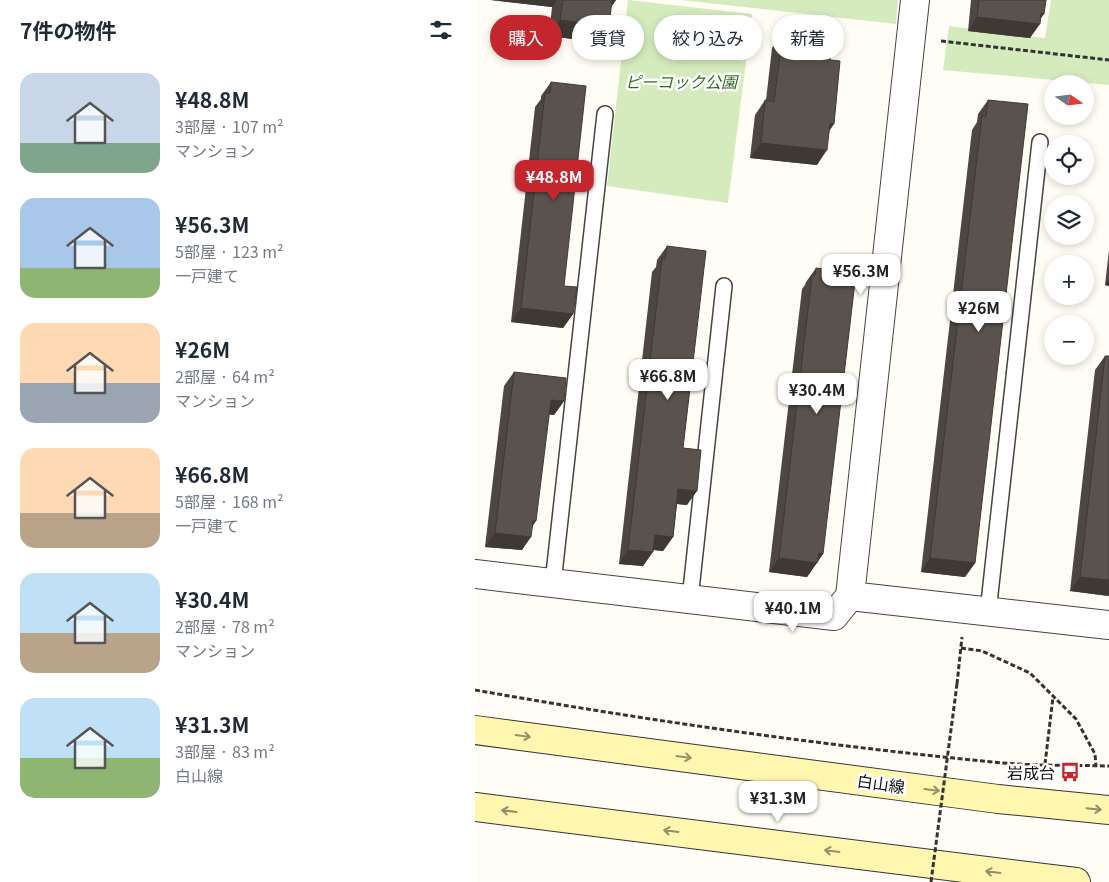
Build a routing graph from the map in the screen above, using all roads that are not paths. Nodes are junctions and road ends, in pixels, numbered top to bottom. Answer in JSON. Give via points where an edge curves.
{"nodes":[{"id":1,"x":915,"y":0,"type":"edge"},
{"id":2,"x":605,"y":114,"type":"dead end"},
{"id":3,"x":1040,"y":142,"type":"dead end"},
{"id":4,"x":723,"y":286,"type":"dead end"},
{"id":5,"x":475,"y":574,"type":"edge"},
{"id":6,"x":553,"y":583,"type":"junction"},
{"id":7,"x":849,"y":596,"type":"junction"},
{"id":8,"x":691,"y":599,"type":"junction"},
{"id":9,"x":988,"y":612,"type":"junction"},
{"id":10,"x":1109,"y":625,"type":"edge"},
{"id":11,"x":475,"y":730,"type":"edge"},
{"id":12,"x":475,"y":806,"type":"edge"},
{"id":13,"x":1109,"y":810,"type":"edge"},
{"id":14,"x":1076,"y":882,"type":"edge"}],
"edges":[{"from":1,"to":7,"type":"street"},
{"from":2,"to":6,"type":"lane"},
{"from":3,"to":9,"type":"lane"},
{"from":4,"to":8,"type":"lane"},
{"from":5,"to":6,"type":"street"},
{"from":6,"to":8,"type":"street"},
{"from":7,"to":8,"type":"street","via":[[834,616]]},
{"from":7,"to":9,"type":"street"},
{"from":9,"to":10,"type":"street"},
{"from":11,"to":13,"type":"street","name":"白山線","one_way":true,"via":[[998,799]]},
{"from":14,"to":12,"type":"street","one_way":true}]}
